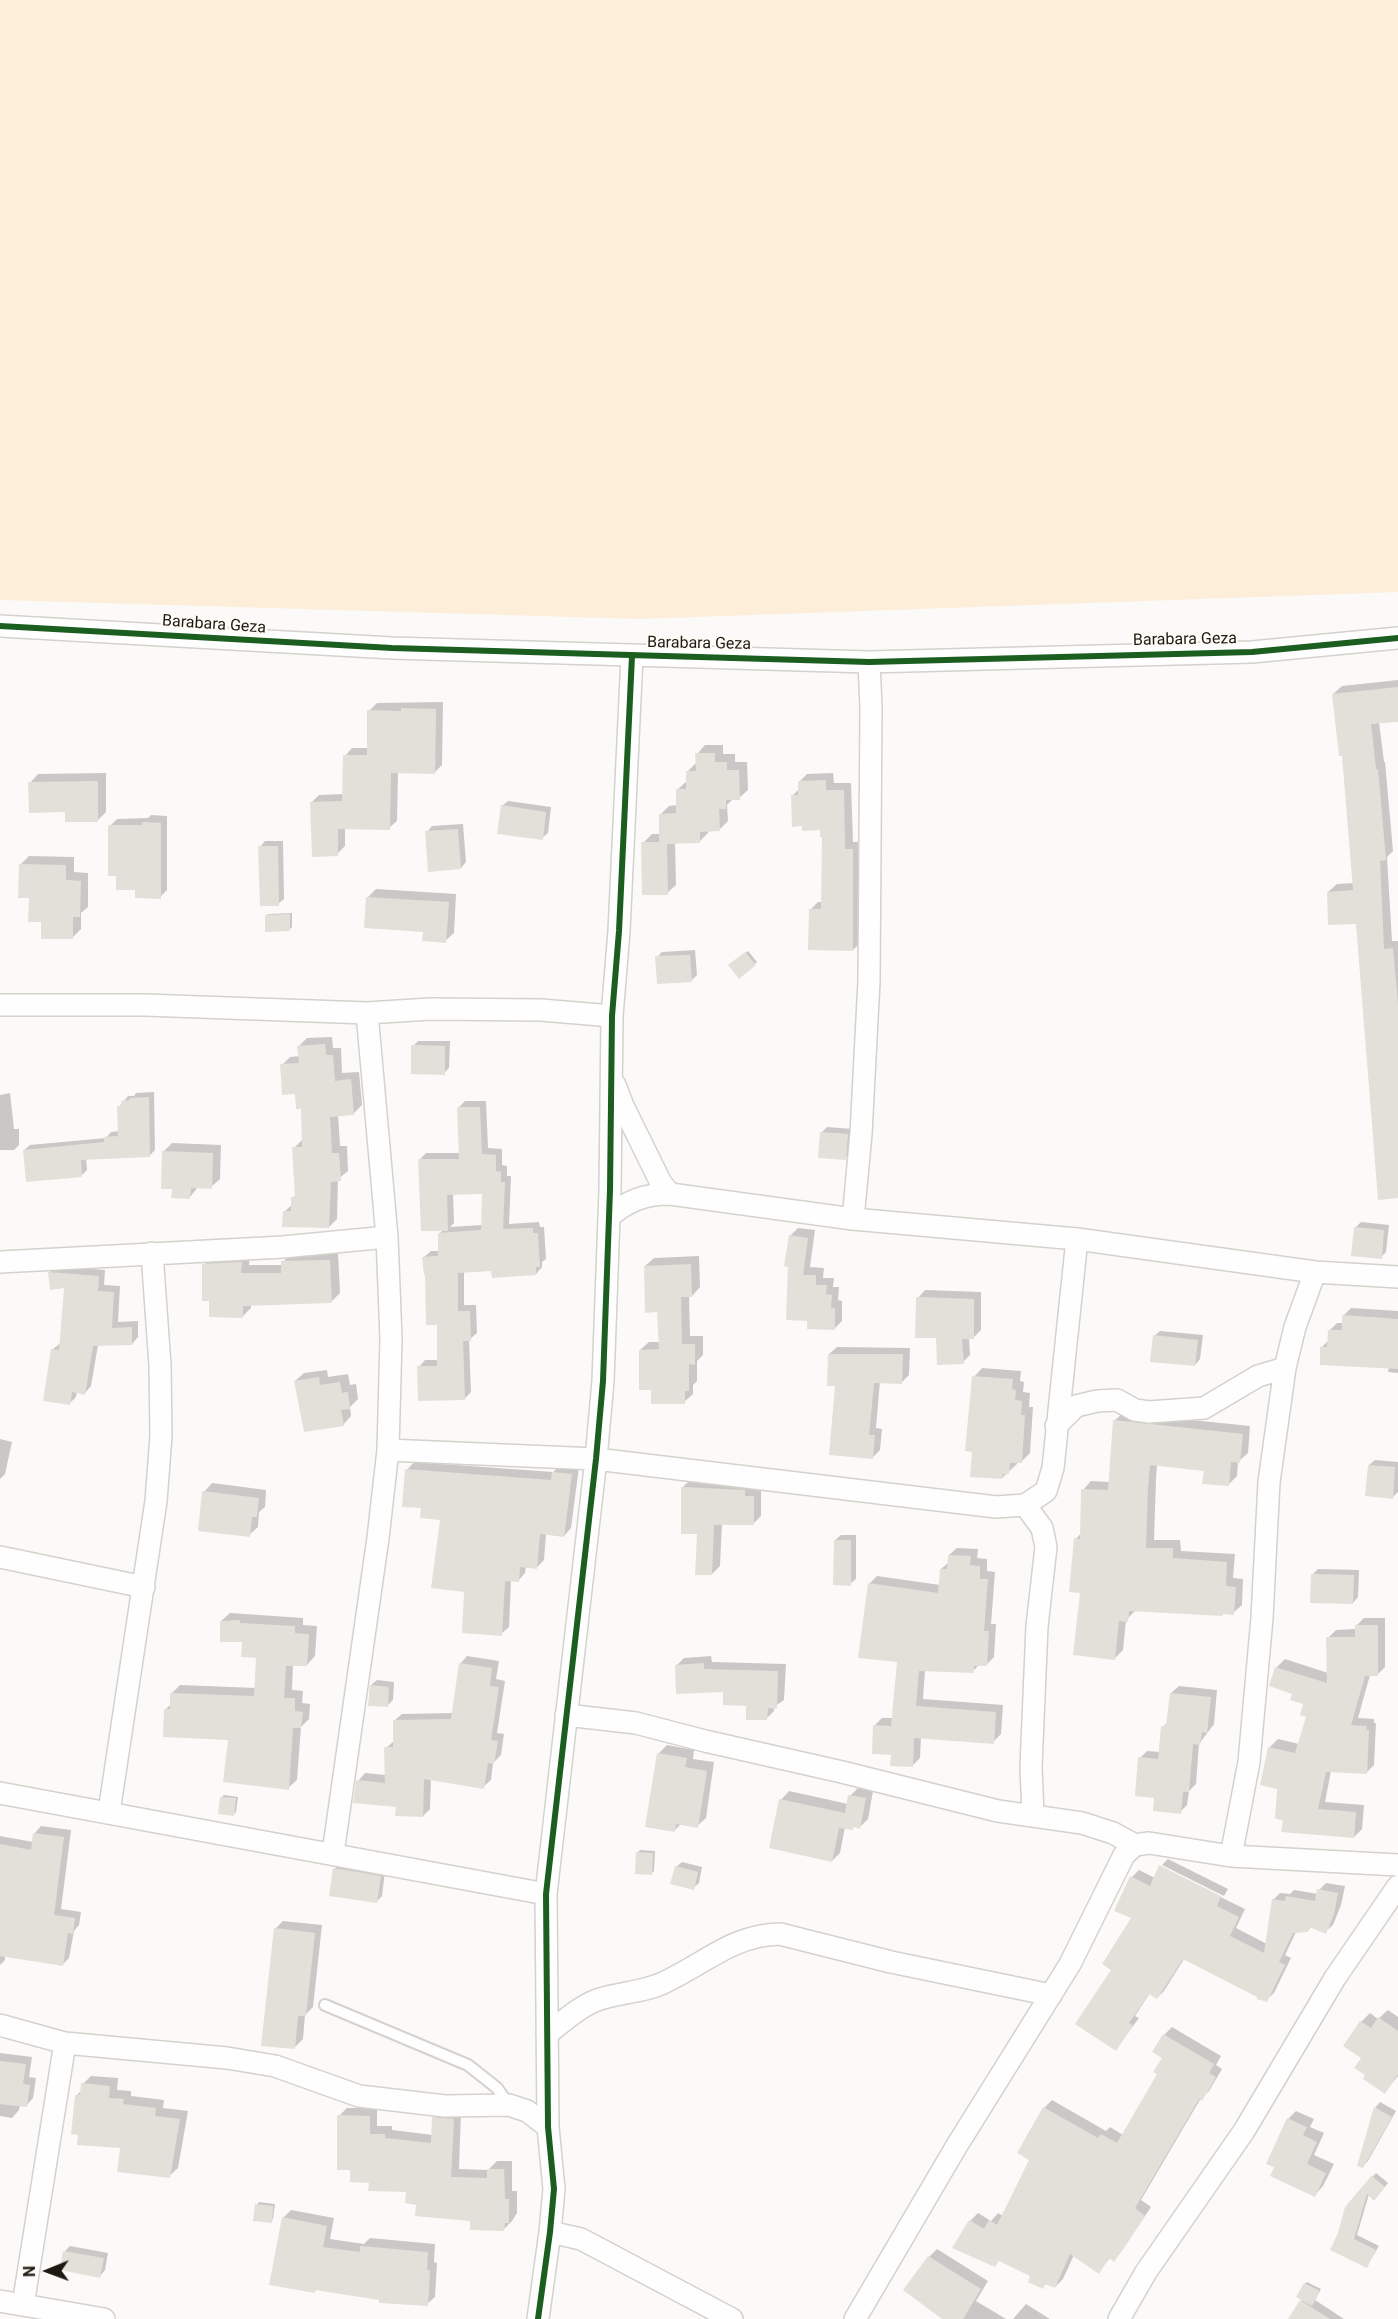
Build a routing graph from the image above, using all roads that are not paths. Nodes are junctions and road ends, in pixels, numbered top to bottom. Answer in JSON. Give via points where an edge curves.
{"nodes":[{"id":1,"x":0,"y":626,"type":"edge"},
{"id":2,"x":1398,"y":638,"type":"edge"},
{"id":3,"x":632,"y":656,"type":"junction"},
{"id":4,"x":869,"y":662,"type":"junction"},
{"id":5,"x":0,"y":1005,"type":"edge"},
{"id":6,"x":367,"y":1013,"type":"junction"},
{"id":7,"x":612,"y":1016,"type":"junction"},
{"id":8,"x":612,"y":1076,"type":"junction"},
{"id":9,"x":670,"y":1194,"type":"junction"},
{"id":10,"x":609,"y":1217,"type":"junction"},
{"id":11,"x":853,"y":1219,"type":"junction"},
{"id":12,"x":387,"y":1237,"type":"junction"},
{"id":13,"x":1077,"y":1239,"type":"junction"},
{"id":14,"x":152,"y":1253,"type":"junction"},
{"id":15,"x":0,"y":1262,"type":"edge"},
{"id":16,"x":1315,"y":1272,"type":"junction"},
{"id":17,"x":1398,"y":1277,"type":"edge"},
{"id":18,"x":1285,"y":1368,"type":"junction"},
{"id":19,"x":1056,"y":1426,"type":"junction"},
{"id":20,"x":388,"y":1450,"type":"junction"},
{"id":21,"x":596,"y":1459,"type":"junction"},
{"id":22,"x":1024,"y":1505,"type":"junction"},
{"id":23,"x":0,"y":1557,"type":"edge"},
{"id":24,"x":144,"y":1587,"type":"junction"},
{"id":25,"x":566,"y":1715,"type":"junction"},
{"id":26,"x":0,"y":1793,"type":"edge"},
{"id":27,"x":109,"y":1812,"type":"junction"},
{"id":28,"x":1033,"y":1815,"type":"junction"},
{"id":29,"x":1135,"y":1845,"type":"junction"},
{"id":30,"x":333,"y":1853,"type":"junction"},
{"id":31,"x":1231,"y":1856,"type":"junction"},
{"id":32,"x":1398,"y":1865,"type":"edge"},
{"id":33,"x":1398,"y":1886,"type":"edge"},
{"id":34,"x":546,"y":1894,"type":"junction"},
{"id":35,"x":1051,"y":1995,"type":"junction"},
{"id":36,"x":325,"y":2005,"type":"dead end"},
{"id":37,"x":0,"y":2025,"type":"edge"},
{"id":38,"x":547,"y":2034,"type":"junction"},
{"id":39,"x":65,"y":2043,"type":"junction"},
{"id":40,"x":509,"y":2105,"type":"junction"},
{"id":41,"x":548,"y":2127,"type":"junction"},
{"id":42,"x":550,"y":2232,"type":"junction"},
{"id":43,"x":0,"y":2301,"type":"edge"},
{"id":44,"x":23,"y":2305,"type":"junction"},
{"id":45,"x":104,"y":2319,"type":"edge"},
{"id":46,"x":538,"y":2319,"type":"edge"},
{"id":47,"x":732,"y":2319,"type":"edge"},
{"id":48,"x":855,"y":2319,"type":"edge"},
{"id":49,"x":1119,"y":2319,"type":"edge"}],
"edges":[{"from":1,"to":3,"type":"street","name":"Barabara Geza","via":[[289,643]]},
{"from":2,"to":4,"type":"street","name":"Barabara Geza","via":[[1252,652]]},
{"from":3,"to":4,"type":"street","name":"Barabara Geza"},
{"from":3,"to":7,"type":"street"},
{"from":4,"to":11,"type":"street","via":[[869,981]]},
{"from":5,"to":6,"type":"street","via":[[145,1005]]},
{"from":6,"to":7,"type":"street","via":[[541,1010]]},
{"from":6,"to":12,"type":"street"},
{"from":7,"to":8,"type":"street"},
{"from":8,"to":9,"type":"street","via":[[623,1106]]},
{"from":8,"to":10,"type":"street"},
{"from":9,"to":10,"type":"street","via":[[636,1198]]},
{"from":9,"to":11,"type":"street"},
{"from":10,"to":21,"type":"street","via":[[607,1316]]},
{"from":11,"to":13,"type":"street"},
{"from":12,"to":14,"type":"street"},
{"from":12,"to":20,"type":"street","via":[[391,1339]]},
{"from":13,"to":16,"type":"street"},
{"from":13,"to":19,"type":"street"},
{"from":14,"to":15,"type":"street"},
{"from":14,"to":24,"type":"street","via":[[161,1436]]},
{"from":16,"to":17,"type":"street"},
{"from":16,"to":18,"type":"street"},
{"from":18,"to":19,"type":"street","via":[[1258,1376],[1204,1408],[1149,1412],[1135,1410],[1117,1400],[1097,1401],[1076,1406]]},
{"from":18,"to":31,"type":"street","via":[[1269,1482],[1249,1762]]},
{"from":19,"to":22,"type":"street","via":[[1053,1468],[1046,1491]]},
{"from":20,"to":21,"type":"street"},
{"from":20,"to":30,"type":"street"},
{"from":21,"to":22,"type":"street","via":[[996,1507]]},
{"from":21,"to":25,"type":"street"},
{"from":22,"to":28,"type":"street","via":[[1042,1528],[1046,1547],[1037,1626],[1031,1767]]},
{"from":23,"to":24,"type":"street"},
{"from":24,"to":27,"type":"street"},
{"from":25,"to":28,"type":"street","via":[[636,1723],[998,1811]]},
{"from":25,"to":34,"type":"street"},
{"from":26,"to":27,"type":"street"},
{"from":27,"to":30,"type":"street"},
{"from":28,"to":29,"type":"street","via":[[1082,1823]]},
{"from":29,"to":31,"type":"street"},
{"from":29,"to":35,"type":"street","via":[[1118,1866]]},
{"from":30,"to":34,"type":"street"},
{"from":31,"to":32,"type":"street"},
{"from":33,"to":49,"type":"street","via":[[1335,1978],[1245,2131],[1146,2272]]},
{"from":34,"to":38,"type":"street"},
{"from":35,"to":38,"type":"street","via":[[780,1934],[762,1934],[725,1946],[666,1982],[598,2000]]},
{"from":35,"to":48,"type":"street"},
{"from":36,"to":40,"type":"lane","via":[[468,2066],[496,2088]]},
{"from":37,"to":39,"type":"street"},
{"from":38,"to":41,"type":"street"},
{"from":39,"to":40,"type":"street","via":[[275,2066],[359,2096],[397,2102]]},
{"from":39,"to":44,"type":"street"},
{"from":40,"to":41,"type":"street","via":[[527,2111]]},
{"from":41,"to":42,"type":"street","via":[[554,2189]]},
{"from":42,"to":46,"type":"street"},
{"from":42,"to":47,"type":"street","via":[[581,2239]]},
{"from":43,"to":44,"type":"street"},
{"from":44,"to":45,"type":"street"}]}
